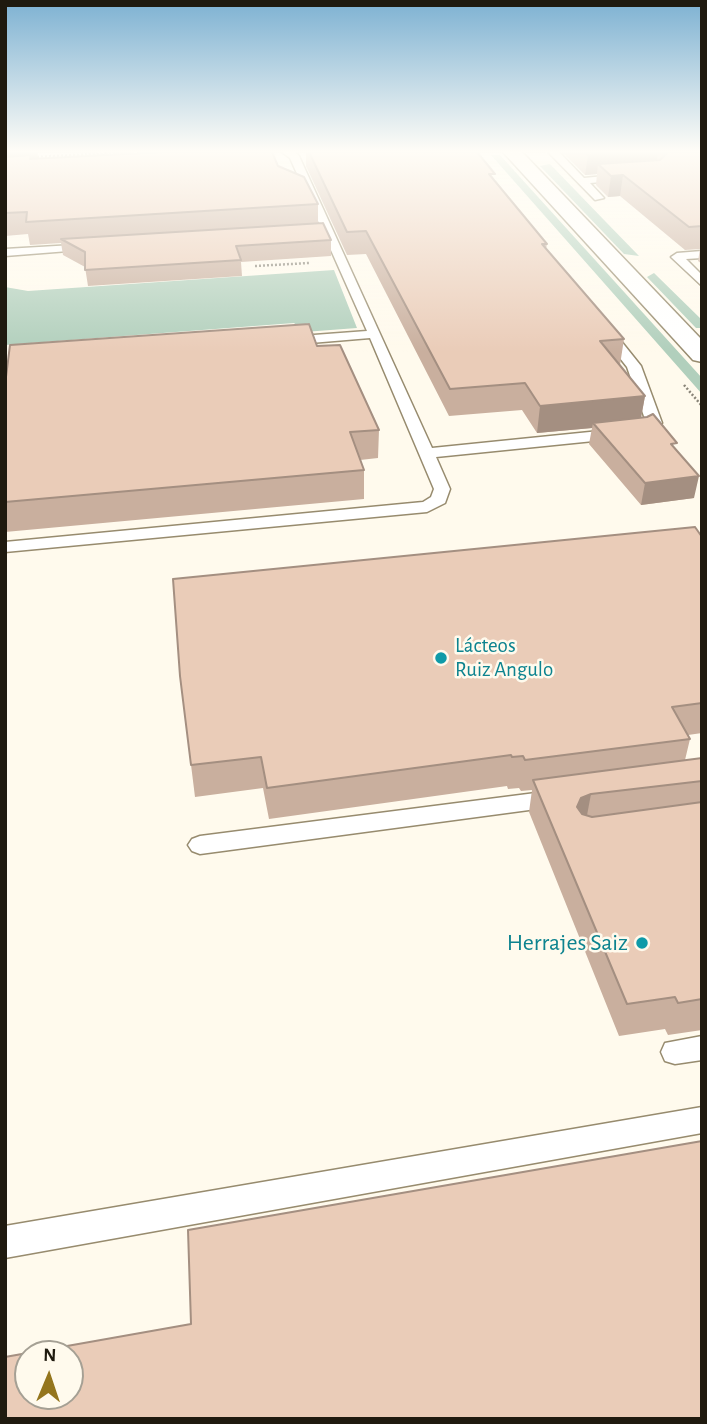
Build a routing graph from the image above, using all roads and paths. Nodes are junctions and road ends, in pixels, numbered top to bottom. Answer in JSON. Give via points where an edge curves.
{"nodes":[{"id":1,"x":320,"y":218,"type":"edge"},
{"id":2,"x":574,"y":218,"type":"edge"},
{"id":3,"x":108,"y":246,"type":"edge"},
{"id":4,"x":5,"y":253,"type":"edge"},
{"id":5,"x":702,"y":254,"type":"edge"},
{"id":6,"x":702,"y":282,"type":"edge"},
{"id":7,"x":592,"y":315,"type":"edge"},
{"id":8,"x":375,"y":334,"type":"junction"},
{"id":9,"x":266,"y":342,"type":"edge"},
{"id":10,"x":702,"y":355,"type":"edge"},
{"id":11,"x":428,"y":453,"type":"junction"},
{"id":12,"x":5,"y":547,"type":"edge"},
{"id":13,"x":580,"y":795,"type":"edge"},
{"id":14,"x":200,"y":845,"type":"dead end"},
{"id":15,"x":702,"y":1120,"type":"edge"},
{"id":16,"x":5,"y":1242,"type":"edge"}],
"edges":[{"from":1,"to":8,"type":"lane"},
{"from":2,"to":10,"type":"street"},
{"from":3,"to":4,"type":"lane"},
{"from":5,"to":6,"type":"lane","via":[[677,257],[674,262]]},
{"from":7,"to":11,"type":"lane","via":[[634,366],[654,423],[643,431]]},
{"from":8,"to":9,"type":"lane"},
{"from":8,"to":11,"type":"lane"},
{"from":11,"to":12,"type":"lane","via":[[442,488],[439,499],[427,507]]},
{"from":13,"to":14,"type":"lane"},
{"from":15,"to":16,"type":"lane"}]}
